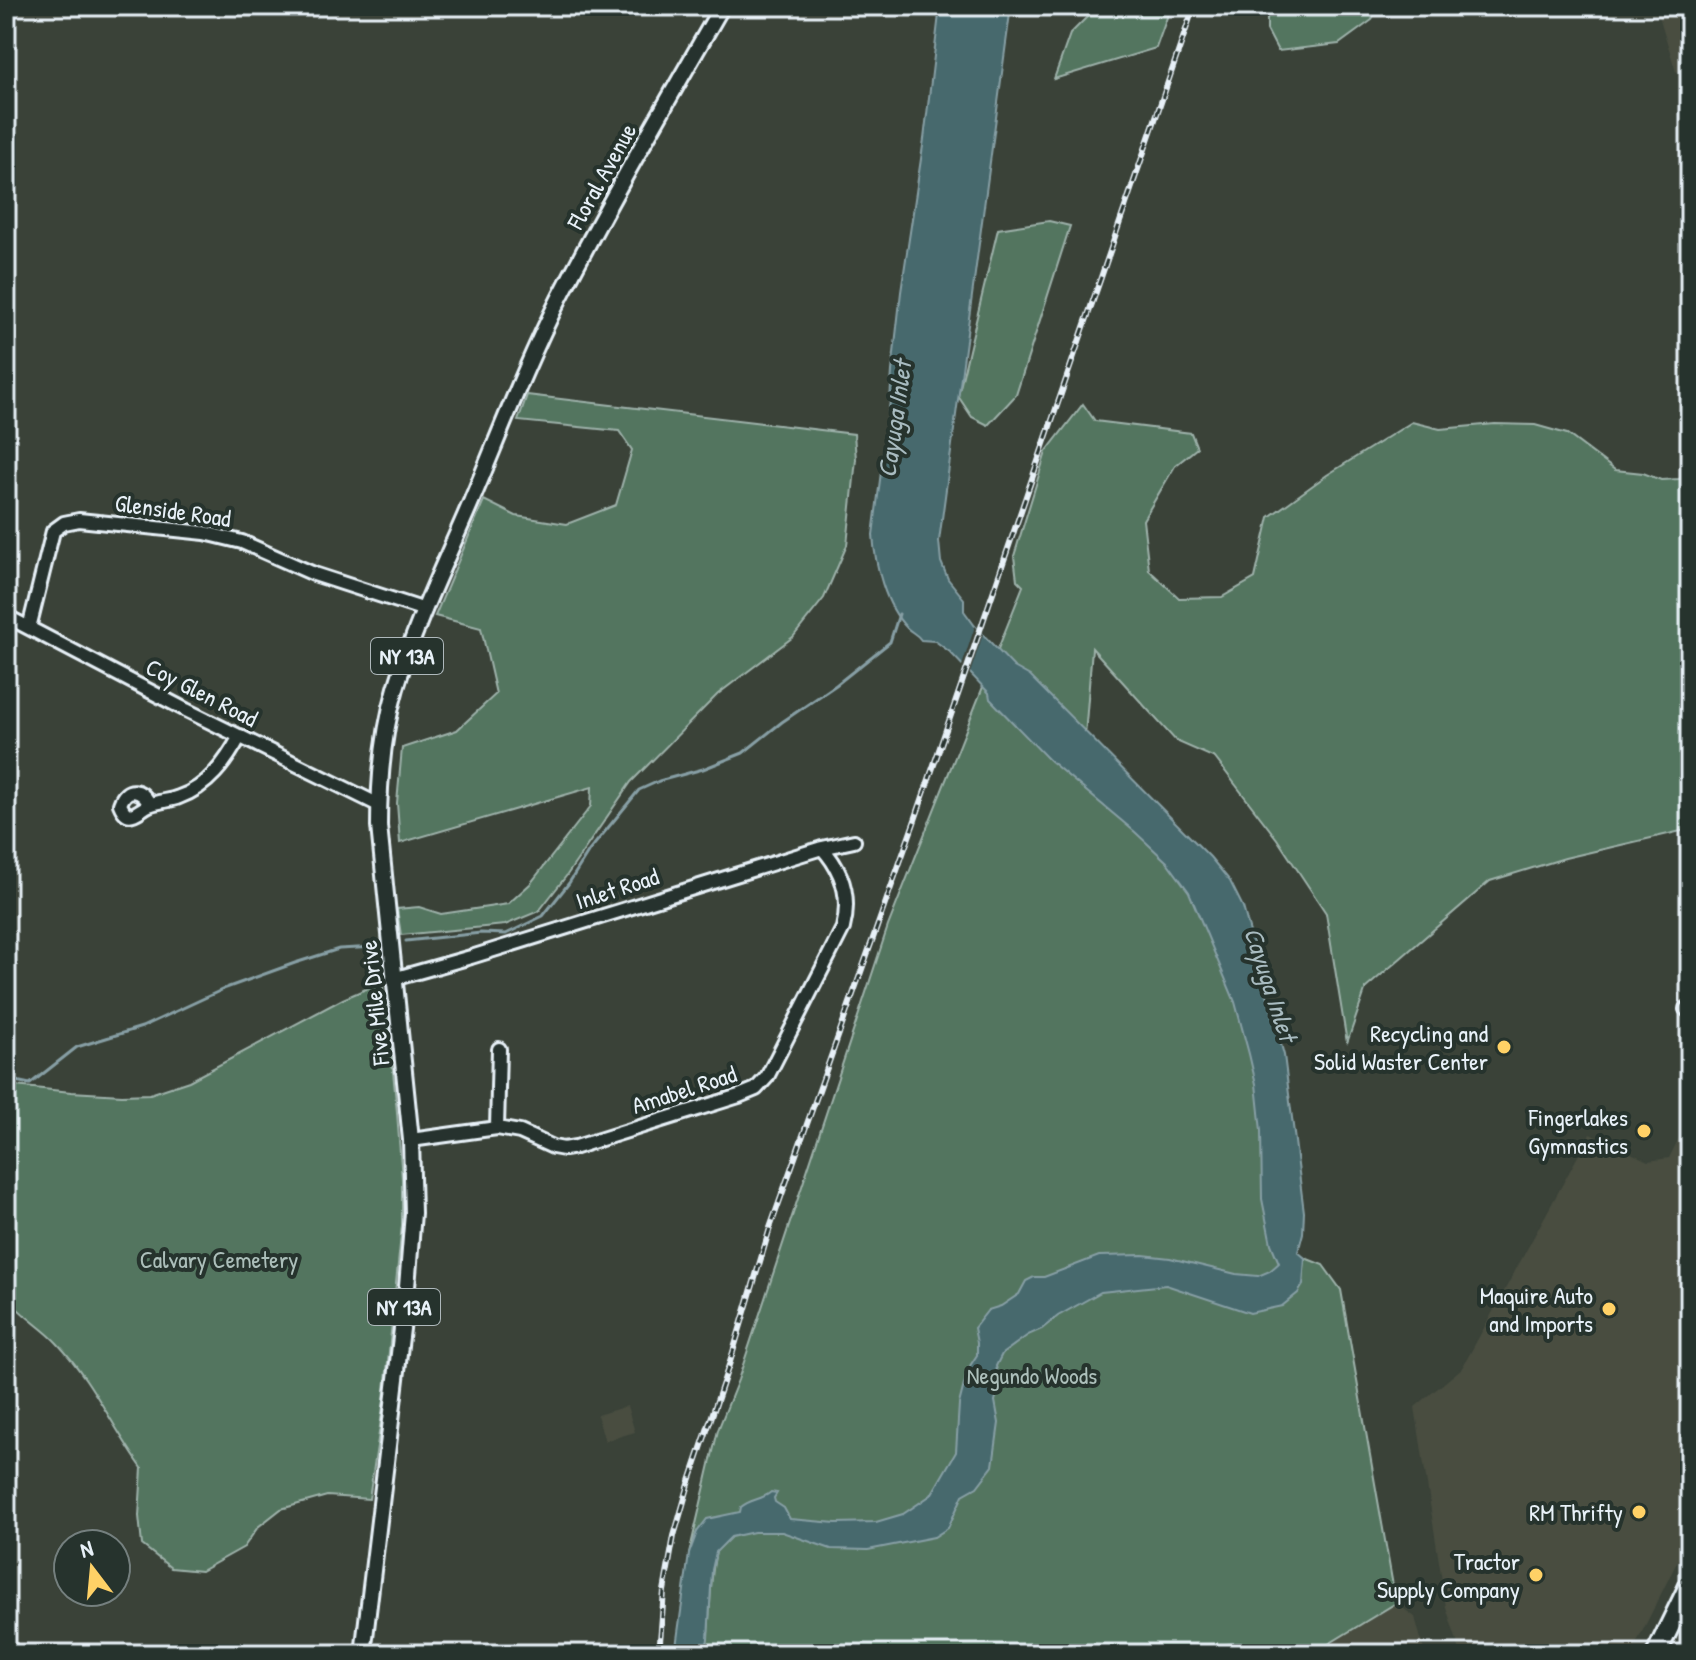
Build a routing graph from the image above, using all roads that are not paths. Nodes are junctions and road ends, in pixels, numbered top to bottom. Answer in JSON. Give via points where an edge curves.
{"nodes":[{"id":1,"x":722,"y":6,"type":"edge"},
{"id":2,"x":525,"y":372,"type":"joint"},
{"id":3,"x":425,"y":610,"type":"junction"},
{"id":4,"x":6,"y":616,"type":"edge"},
{"id":5,"x":29,"y":628,"type":"junction"},
{"id":6,"x":240,"y":736,"type":"junction"},
{"id":7,"x":150,"y":804,"type":"dead end"},
{"id":8,"x":379,"y":805,"type":"junction"},
{"id":9,"x":854,"y":841,"type":"dead end"},
{"id":10,"x":822,"y":848,"type":"junction"},
{"id":11,"x":393,"y":979,"type":"junction"},
{"id":12,"x":499,"y":1049,"type":"dead end"},
{"id":13,"x":497,"y":1128,"type":"junction"},
{"id":14,"x":411,"y":1140,"type":"junction"},
{"id":15,"x":1690,"y":1584,"type":"edge"},
{"id":16,"x":363,"y":1654,"type":"edge"},
{"id":17,"x":1656,"y":1654,"type":"edge"}],
"edges":[{"from":1,"to":2,"type":"main road","name":"Floral Avenue","number":"NY 13A","via":[[606,211]]},
{"from":2,"to":3,"type":"main road","name":"Five Mile Drive","number":"NY 13A"},
{"from":3,"to":5,"type":"street","name":"Glenside Road","via":[[314,574],[224,536],[79,520],[53,531]]},
{"from":3,"to":8,"type":"main road","name":"Five Mile Drive","number":"NY 13A","via":[[396,689]]},
{"from":4,"to":5,"type":"street","name":"Coy Glen Road"},
{"from":5,"to":6,"type":"street","name":"Coy Glen Road"},
{"from":6,"to":7,"type":"street","via":[[200,787]]},
{"from":6,"to":8,"type":"street","name":"Coy Glen Road"},
{"from":8,"to":11,"type":"main road","name":"Five Mile Drive","number":"NY 13A"},
{"from":9,"to":10,"type":"street","name":"Inlet Road"},
{"from":10,"to":11,"type":"street","name":"Inlet Road"},
{"from":10,"to":13,"type":"street","name":"Amabel Road","via":[[834,861],[846,895],[843,928],[756,1089],[564,1149]]},
{"from":11,"to":14,"type":"main road","name":"Five Mile Drive","number":"NY 13A"},
{"from":12,"to":13,"type":"street"},
{"from":13,"to":14,"type":"street","name":"Amabel Road"},
{"from":14,"to":16,"type":"main road","name":"Five Mile Drive","number":"NY 13A","via":[[407,1287]]},
{"from":15,"to":17,"type":"highway"}]}
